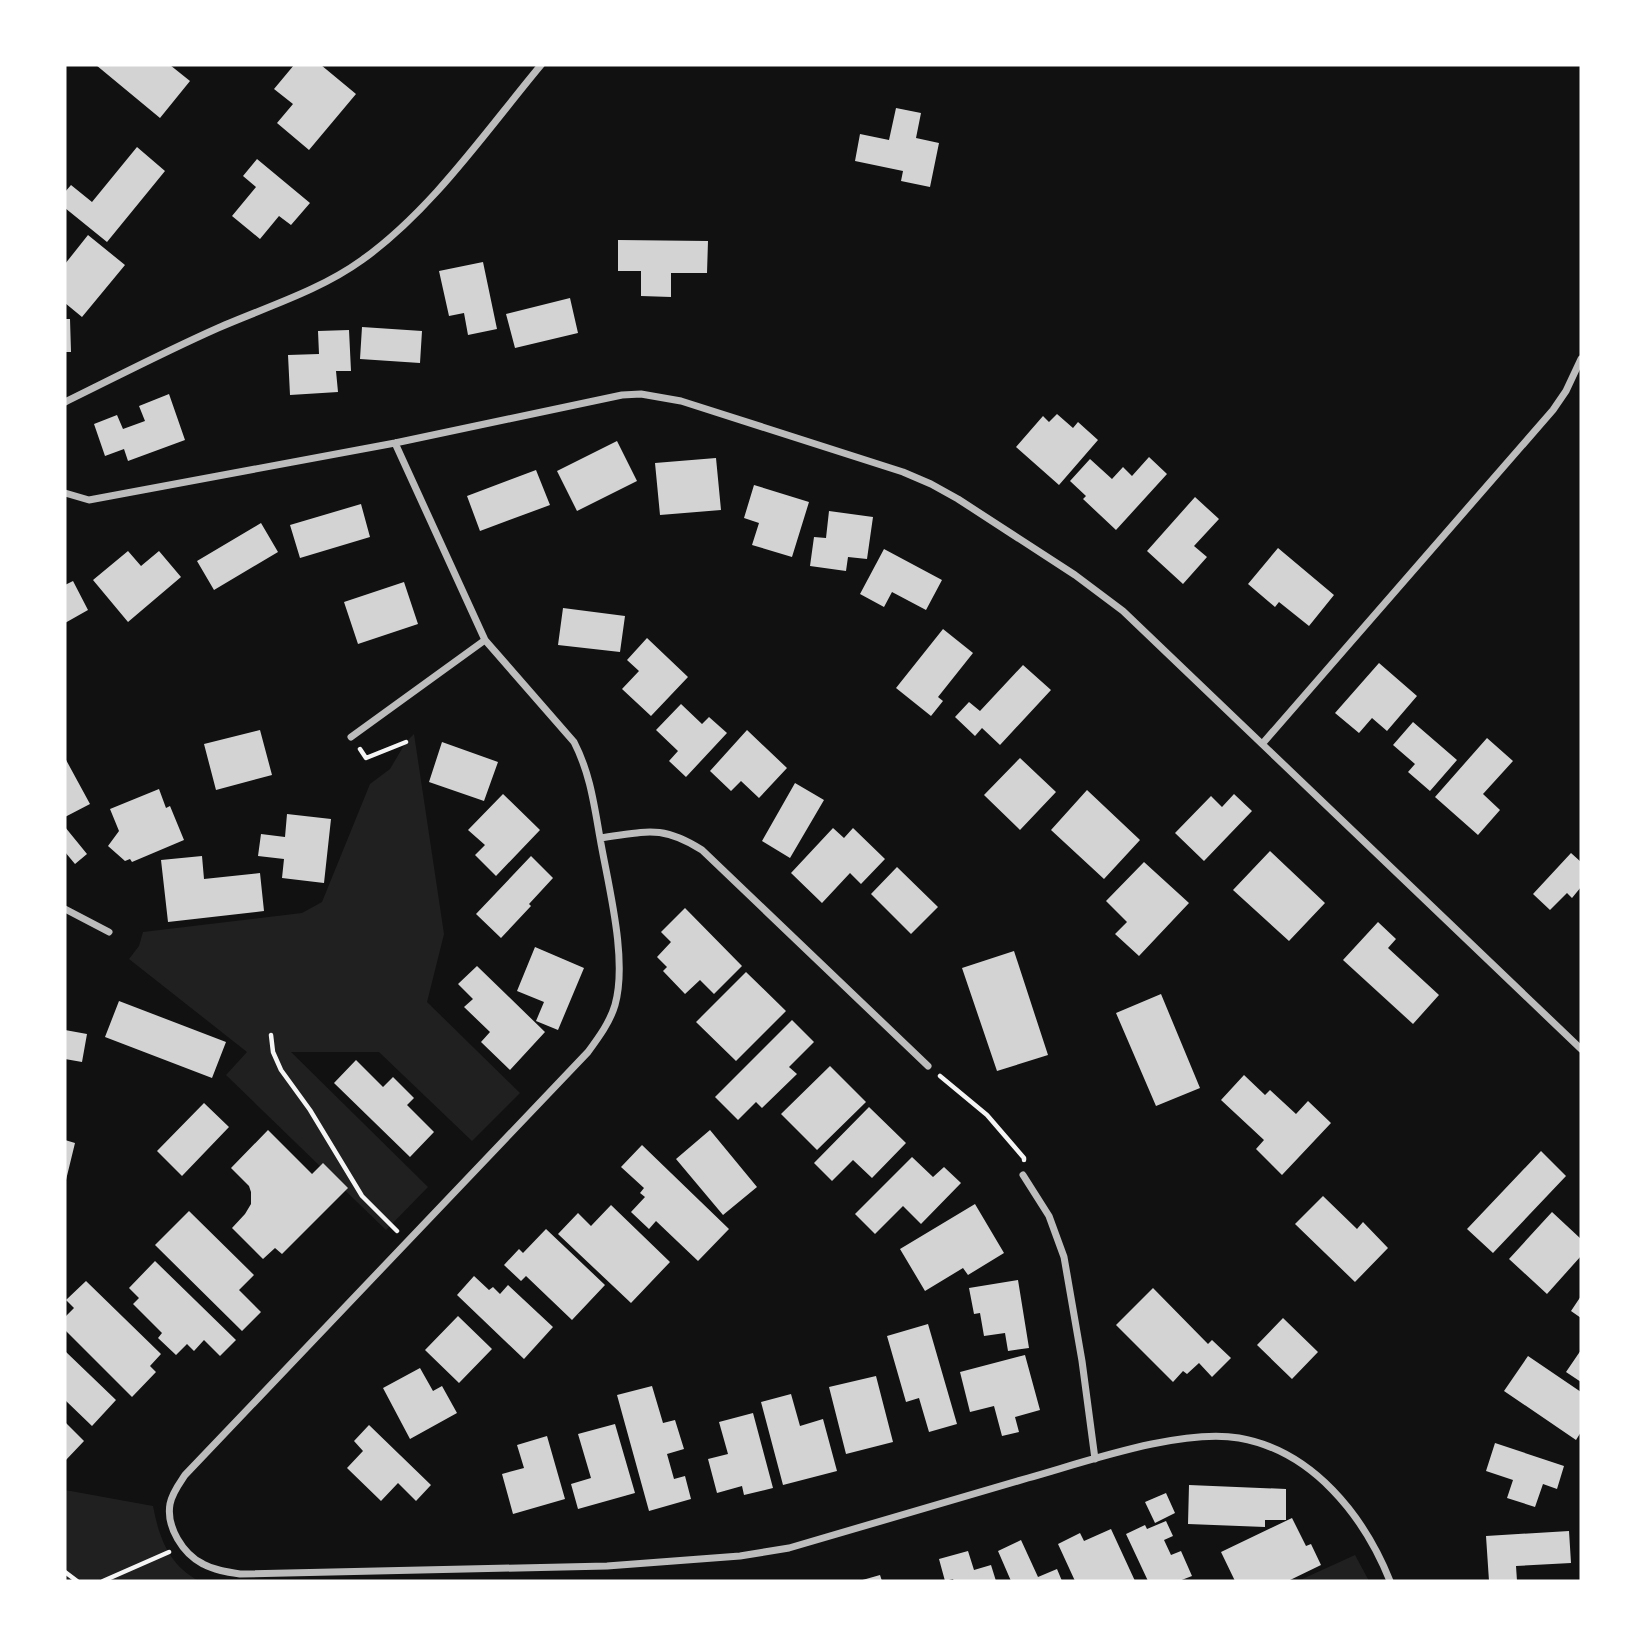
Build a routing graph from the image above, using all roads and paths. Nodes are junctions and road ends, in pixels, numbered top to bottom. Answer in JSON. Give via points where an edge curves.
{"nodes":[{"id":1,"x":541,"y":65,"type":"edge"},
{"id":2,"x":1581,"y":359,"type":"edge"},
{"id":3,"x":65,"y":402,"type":"edge"},
{"id":4,"x":395,"y":443,"type":"junction"},
{"id":5,"x":65,"y":493,"type":"edge"},
{"id":6,"x":485,"y":640,"type":"junction"},
{"id":7,"x":351,"y":737,"type":"joint"},
{"id":8,"x":406,"y":742,"type":"dead end"},
{"id":9,"x":1263,"y":743,"type":"junction"},
{"id":10,"x":600,"y":838,"type":"junction"},
{"id":11,"x":65,"y":909,"type":"edge"},
{"id":12,"x":109,"y":932,"type":"dead end"},
{"id":13,"x":271,"y":1035,"type":"dead end"},
{"id":14,"x":1581,"y":1049,"type":"edge"},
{"id":15,"x":928,"y":1066,"type":"joint"},
{"id":16,"x":1023,"y":1175,"type":"joint"},
{"id":17,"x":408,"y":1241,"type":"junction"},
{"id":18,"x":1095,"y":1459,"type":"junction"},
{"id":19,"x":183,"y":1546,"type":"junction"},
{"id":20,"x":65,"y":1572,"type":"edge"},
{"id":21,"x":78,"y":1581,"type":"edge"},
{"id":22,"x":103,"y":1581,"type":"edge"},
{"id":23,"x":1390,"y":1581,"type":"edge"}],
"edges":[{"from":1,"to":3,"type":"street","via":[[431,197],[399,231],[361,261],[321,285],[216,329]]},
{"from":2,"to":9,"type":"street","via":[[1553,410]]},
{"from":4,"to":5,"type":"street","via":[[89,500]]},
{"from":4,"to":6,"type":"street"},
{"from":4,"to":9,"type":"street","via":[[602,397],[641,394],[681,401],[903,472],[958,499],[1101,592]]},
{"from":6,"to":7,"type":"street"},
{"from":6,"to":10,"type":"street","via":[[574,742],[590,780]]},
{"from":7,"to":8,"type":"path","via":[[366,758]]},
{"from":9,"to":14,"type":"street"},
{"from":10,"to":15,"type":"street","via":[[654,831],[680,836],[702,850]]},
{"from":10,"to":17,"type":"street","via":[[619,980],[606,1027],[588,1052]]},
{"from":11,"to":12,"type":"street"},
{"from":13,"to":17,"type":"path","via":[[281,1070],[362,1196]]},
{"from":15,"to":16,"type":"path","via":[[987,1115],[1024,1158]]},
{"from":16,"to":18,"type":"street","via":[[1049,1216],[1064,1257]]},
{"from":17,"to":19,"type":"street","via":[[185,1475],[175,1489],[170,1511]]},
{"from":18,"to":19,"type":"street","via":[[789,1548],[740,1556],[607,1566],[240,1574],[202,1564]]},
{"from":18,"to":23,"type":"street","via":[[1210,1436],[1240,1438],[1273,1448],[1330,1486],[1366,1533]]},
{"from":19,"to":22,"type":"path"},
{"from":20,"to":21,"type":"path"}]}
